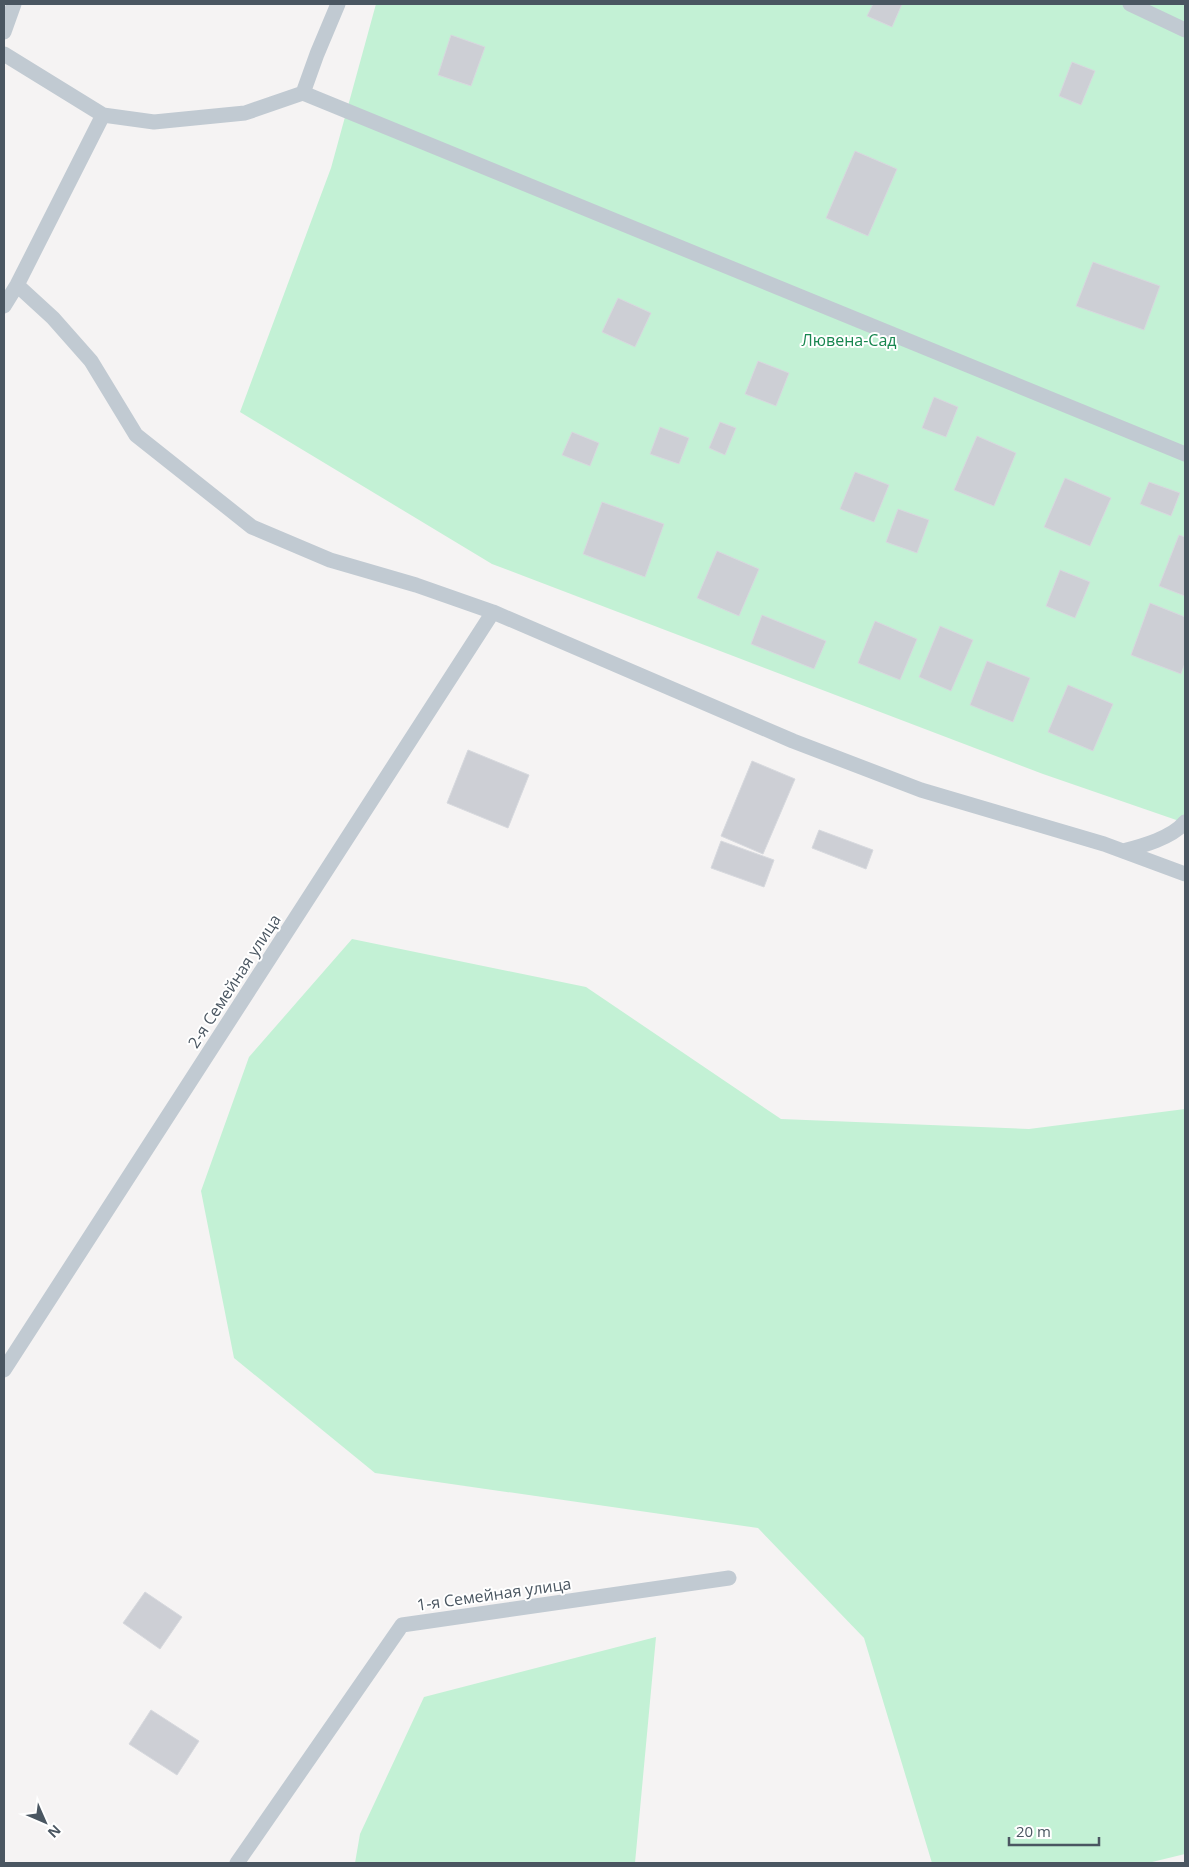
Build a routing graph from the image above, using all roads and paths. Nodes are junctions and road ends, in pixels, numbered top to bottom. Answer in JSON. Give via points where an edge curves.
{"nodes":[{"id":1,"x":14,"y":4,"type":"edge"},
{"id":2,"x":338,"y":4,"type":"edge"},
{"id":3,"x":1130,"y":4,"type":"edge"},
{"id":4,"x":1185,"y":30,"type":"edge"},
{"id":5,"x":4,"y":32,"type":"edge"},
{"id":6,"x":4,"y":54,"type":"edge"},
{"id":7,"x":303,"y":93,"type":"junction"},
{"id":8,"x":103,"y":115,"type":"junction"},
{"id":9,"x":17,"y":285,"type":"junction"},
{"id":10,"x":4,"y":306,"type":"edge"},
{"id":11,"x":1185,"y":454,"type":"edge"},
{"id":12,"x":493,"y":612,"type":"junction"},
{"id":13,"x":1185,"y":822,"type":"edge"},
{"id":14,"x":1123,"y":852,"type":"junction"},
{"id":15,"x":1185,"y":874,"type":"edge"},
{"id":16,"x":4,"y":1370,"type":"edge"},
{"id":17,"x":729,"y":1578,"type":"dead end"},
{"id":18,"x":237,"y":1863,"type":"edge"}],
"edges":[{"from":1,"to":5,"type":"lane"},
{"from":2,"to":7,"type":"lane"},
{"from":3,"to":4,"type":"lane"},
{"from":6,"to":8,"type":"lane"},
{"from":7,"to":8,"type":"lane","via":[[245,113],[154,122]]},
{"from":7,"to":11,"type":"lane"},
{"from":8,"to":9,"type":"lane"},
{"from":9,"to":10,"type":"lane"},
{"from":9,"to":12,"type":"lane","via":[[53,318],[91,361],[136,435],[252,527],[330,560]]},
{"from":12,"to":14,"type":"lane","via":[[793,741],[921,790]]},
{"from":12,"to":16,"type":"lane","name":"2-я Семейная улица"},
{"from":13,"to":14,"type":"lane","via":[[1150,843]]},
{"from":14,"to":15,"type":"lane"},
{"from":17,"to":18,"type":"lane","name":"1-я Семейная улица","via":[[402,1625]]}]}
